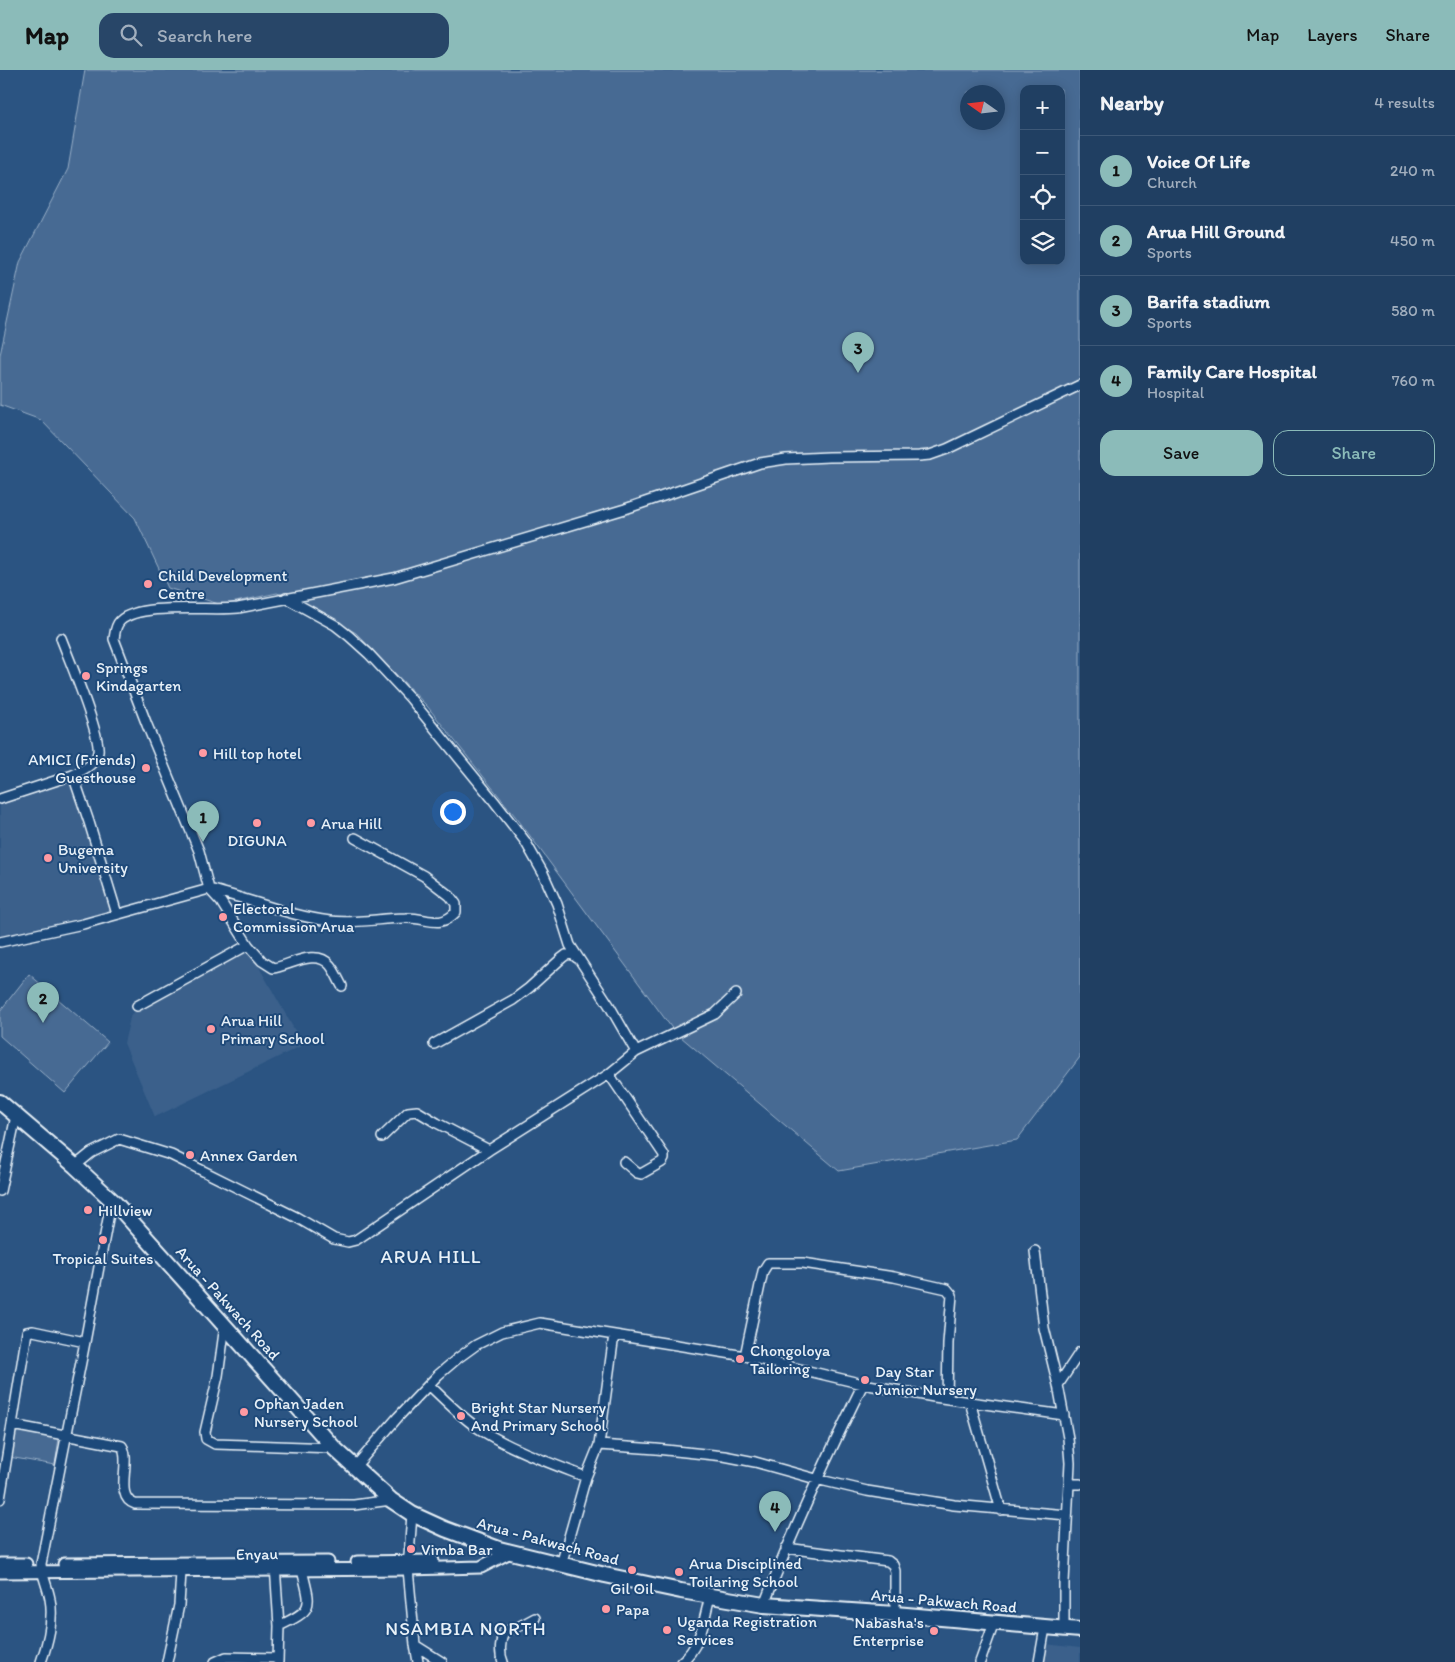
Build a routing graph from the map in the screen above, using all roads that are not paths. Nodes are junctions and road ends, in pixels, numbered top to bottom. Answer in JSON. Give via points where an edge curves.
{"nodes":[{"id":1,"x":1080,"y":384,"type":"edge"},
{"id":2,"x":286,"y":598,"type":"junction"},
{"id":3,"x":61,"y":638,"type":"dead end"},
{"id":4,"x":73,"y":775,"type":"junction"},
{"id":5,"x":0,"y":799,"type":"edge"},
{"id":6,"x":355,"y":838,"type":"dead end"},
{"id":7,"x":209,"y":889,"type":"junction"},
{"id":8,"x":117,"y":914,"type":"junction"},
{"id":9,"x":0,"y":942,"type":"edge"},
{"id":10,"x":248,"y":946,"type":"junction"},
{"id":11,"x":577,"y":958,"type":"junction"},
{"id":12,"x":342,"y":986,"type":"dead end"},
{"id":13,"x":736,"y":994,"type":"dead end"},
{"id":14,"x":137,"y":1006,"type":"dead end"},
{"id":15,"x":434,"y":1044,"type":"dead end"},
{"id":16,"x":636,"y":1052,"type":"junction"},
{"id":17,"x":609,"y":1074,"type":"junction"},
{"id":18,"x":0,"y":1102,"type":"edge"},
{"id":19,"x":16,"y":1116,"type":"junction"},
{"id":20,"x":382,"y":1137,"type":"dead end"},
{"id":21,"x":489,"y":1150,"type":"junction"},
{"id":22,"x":624,"y":1162,"type":"dead end"},
{"id":23,"x":75,"y":1166,"type":"junction"},
{"id":24,"x":0,"y":1191,"type":"edge"},
{"id":25,"x":115,"y":1203,"type":"junction"},
{"id":26,"x":1036,"y":1251,"type":"dead end"},
{"id":27,"x":225,"y":1325,"type":"junction"},
{"id":28,"x":614,"y":1336,"type":"junction"},
{"id":29,"x":85,"y":1342,"type":"junction"},
{"id":30,"x":1080,"y":1352,"type":"edge"},
{"id":31,"x":745,"y":1356,"type":"junction"},
{"id":32,"x":862,"y":1384,"type":"junction"},
{"id":33,"x":1058,"y":1384,"type":"junction"},
{"id":34,"x":429,"y":1385,"type":"junction"},
{"id":35,"x":947,"y":1399,"type":"junction"},
{"id":36,"x":970,"y":1402,"type":"junction"},
{"id":37,"x":1064,"y":1415,"type":"junction"},
{"id":38,"x":12,"y":1426,"type":"junction"},
{"id":39,"x":67,"y":1436,"type":"junction"},
{"id":40,"x":599,"y":1445,"type":"junction"},
{"id":41,"x":334,"y":1448,"type":"junction"},
{"id":42,"x":354,"y":1468,"type":"junction"},
{"id":43,"x":586,"y":1477,"type":"junction"},
{"id":44,"x":816,"y":1479,"type":"junction"},
{"id":45,"x":1068,"y":1484,"type":"junction"},
{"id":46,"x":1080,"y":1484,"type":"edge"},
{"id":47,"x":0,"y":1499,"type":"edge"},
{"id":48,"x":391,"y":1500,"type":"junction"},
{"id":49,"x":1002,"y":1510,"type":"junction"},
{"id":50,"x":412,"y":1514,"type":"junction"},
{"id":51,"x":1067,"y":1516,"type":"junction"},
{"id":52,"x":786,"y":1548,"type":"junction"},
{"id":53,"x":504,"y":1550,"type":"junction"},
{"id":54,"x":0,"y":1564,"type":"edge"},
{"id":55,"x":408,"y":1565,"type":"junction"},
{"id":56,"x":560,"y":1565,"type":"junction"},
{"id":57,"x":275,"y":1566,"type":"junction"},
{"id":58,"x":41,"y":1568,"type":"junction"},
{"id":59,"x":302,"y":1570,"type":"junction"},
{"id":60,"x":0,"y":1572,"type":"edge"},
{"id":61,"x":181,"y":1572,"type":"junction"},
{"id":62,"x":710,"y":1596,"type":"junction"},
{"id":63,"x":764,"y":1605,"type":"junction"},
{"id":64,"x":895,"y":1614,"type":"junction"},
{"id":65,"x":535,"y":1618,"type":"dead end"},
{"id":66,"x":994,"y":1623,"type":"junction"},
{"id":67,"x":279,"y":1626,"type":"junction"},
{"id":68,"x":1045,"y":1628,"type":"junction"},
{"id":69,"x":1064,"y":1629,"type":"junction"},
{"id":70,"x":1080,"y":1630,"type":"edge"},
{"id":71,"x":415,"y":1645,"type":"junction"},
{"id":72,"x":278,"y":1660,"type":"edge"},
{"id":73,"x":41,"y":1662,"type":"edge"},
{"id":74,"x":167,"y":1662,"type":"edge"},
{"id":75,"x":215,"y":1662,"type":"edge"},
{"id":76,"x":418,"y":1662,"type":"edge"},
{"id":77,"x":442,"y":1662,"type":"edge"},
{"id":78,"x":503,"y":1662,"type":"edge"},
{"id":79,"x":681,"y":1662,"type":"edge"},
{"id":80,"x":980,"y":1662,"type":"edge"},
{"id":81,"x":1039,"y":1662,"type":"edge"}],
"edges":[{"from":1,"to":2,"type":"street","via":[[930,455],[786,459],[760,463],[626,509],[454,561],[394,578]]},
{"from":2,"to":7,"type":"street","via":[[222,610],[157,610],[131,615],[120,621],[116,628],[114,639],[199,851]]},
{"from":2,"to":11,"type":"street","via":[[350,636],[410,698],[466,765],[529,849],[548,883]]},
{"from":3,"to":4,"type":"street","via":[[98,743],[98,754],[92,763]]},
{"from":4,"to":5,"type":"street"},
{"from":4,"to":8,"type":"street"},
{"from":6,"to":7,"type":"street","via":[[424,876],[450,896],[456,904],[456,912],[440,922],[406,918],[332,922]]},
{"from":7,"to":8,"type":"street"},
{"from":7,"to":10,"type":"street","via":[[221,902]]},
{"from":8,"to":9,"type":"street"},
{"from":10,"to":12,"type":"street","via":[[273,968],[310,958],[325,961]]},
{"from":10,"to":14,"type":"street"},
{"from":11,"to":15,"type":"street","via":[[572,954],[566,955],[517,997]]},
{"from":11,"to":16,"type":"street"},
{"from":13,"to":16,"type":"street","via":[[714,1014]]},
{"from":16,"to":17,"type":"street"},
{"from":17,"to":21,"type":"street"},
{"from":17,"to":22,"type":"street","via":[[664,1155],[662,1162],[641,1174]]},
{"from":18,"to":19,"type":"main road","name":"Arua - Pakwach Road"},
{"from":19,"to":23,"type":"main road","name":"Arua - Pakwach Road"},
{"from":19,"to":24,"type":"street"},
{"from":20,"to":21,"type":"street","via":[[408,1112],[417,1111]]},
{"from":21,"to":23,"type":"street","via":[[356,1240],[348,1242],[334,1239],[171,1155],[119,1139],[91,1153]]},
{"from":23,"to":25,"type":"main road","name":"Arua - Pakwach Road"},
{"from":25,"to":27,"type":"main road","name":"Arua - Pakwach Road"},
{"from":25,"to":29,"type":"street","via":[[110,1208]]},
{"from":26,"to":33,"type":"street","via":[[1044,1328]]},
{"from":27,"to":41,"type":"main road","name":"Arua - Pakwach Road"},
{"from":27,"to":41,"type":"street","via":[[206,1439],[215,1444]]},
{"from":28,"to":31,"type":"street"},
{"from":28,"to":34,"type":"street","via":[[540,1323],[516,1328],[476,1345]]},
{"from":28,"to":40,"type":"street"},
{"from":29,"to":38,"type":"street","via":[[28,1332]]},
{"from":29,"to":39,"type":"street"},
{"from":30,"to":33,"type":"street"},
{"from":31,"to":32,"type":"street"},
{"from":31,"to":35,"type":"street","via":[[763,1271],[768,1263],[804,1263],[922,1283],[946,1289],[952,1295]]},
{"from":32,"to":35,"type":"street"},
{"from":32,"to":44,"type":"street"},
{"from":33,"to":37,"type":"street"},
{"from":34,"to":42,"type":"street"},
{"from":34,"to":43,"type":"street","via":[[476,1427],[531,1455]]},
{"from":35,"to":36,"type":"street"},
{"from":36,"to":37,"type":"street"},
{"from":36,"to":49,"type":"street"},
{"from":37,"to":45,"type":"street","via":[[1070,1462]]},
{"from":38,"to":39,"type":"street"},
{"from":38,"to":47,"type":"street"},
{"from":39,"to":48,"type":"street","via":[[124,1448],[124,1494],[135,1504],[354,1504]]},
{"from":39,"to":58,"type":"street"},
{"from":40,"to":43,"type":"street"},
{"from":40,"to":44,"type":"street","via":[[724,1456]]},
{"from":41,"to":42,"type":"main road","name":"Arua - Pakwach Road"},
{"from":42,"to":48,"type":"main road","name":"Arua - Pakwach Road"},
{"from":43,"to":56,"type":"street"},
{"from":44,"to":49,"type":"street","via":[[954,1506]]},
{"from":44,"to":52,"type":"street"},
{"from":45,"to":46,"type":"street"},
{"from":45,"to":51,"type":"street"},
{"from":48,"to":50,"type":"main road","name":"Arua - Pakwach Road"},
{"from":49,"to":51,"type":"street"},
{"from":50,"to":53,"type":"main road","name":"Arua - Pakwach Road"},
{"from":50,"to":55,"type":"street"},
{"from":51,"to":69,"type":"street"},
{"from":52,"to":63,"type":"street"},
{"from":52,"to":64,"type":"street","via":[[888,1561],[895,1571]]},
{"from":53,"to":55,"type":"street","name":"Enyau","via":[[473,1561]]},
{"from":53,"to":56,"type":"main road","name":"Arua - Pakwach Road"},
{"from":54,"to":58,"type":"street","name":"Enyau"},
{"from":55,"to":57,"type":"street","name":"Enyau"},
{"from":55,"to":59,"type":"street","name":"Enyau"},
{"from":55,"to":71,"type":"street"},
{"from":56,"to":62,"type":"main road","name":"Arua - Pakwach Road"},
{"from":57,"to":58,"type":"street","name":"Enyau"},
{"from":57,"to":59,"type":"street","name":"Enyau"},
{"from":57,"to":61,"type":"street","name":"Enyau"},
{"from":57,"to":67,"type":"street"},
{"from":58,"to":60,"type":"street","name":"Enyau"},
{"from":58,"to":61,"type":"street","name":"Enyau"},
{"from":58,"to":73,"type":"street","via":[[52,1614]]},
{"from":59,"to":67,"type":"street","via":[[308,1607],[300,1616]]},
{"from":61,"to":74,"type":"street","via":[[179,1605]]},
{"from":62,"to":63,"type":"main road","name":"Arua - Pakwach Road"},
{"from":62,"to":79,"type":"street","via":[[700,1636],[690,1654]]},
{"from":63,"to":64,"type":"main road","name":"Arua - Pakwach Road"},
{"from":64,"to":66,"type":"main road","name":"Arua - Pakwach Road"},
{"from":65,"to":78,"type":"street","via":[[504,1632],[501,1642]]},
{"from":66,"to":68,"type":"main road","name":"Arua - Pakwach Road"},
{"from":66,"to":80,"type":"street"},
{"from":67,"to":72,"type":"street"},
{"from":68,"to":69,"type":"main road","name":"Arua - Pakwach Road"},
{"from":68,"to":81,"type":"street"},
{"from":69,"to":70,"type":"main road","name":"Arua - Pakwach Road"},
{"from":71,"to":76,"type":"street"},
{"from":71,"to":77,"type":"street"},
{"from":72,"to":75,"type":"street","via":[[226,1657]]}]}
